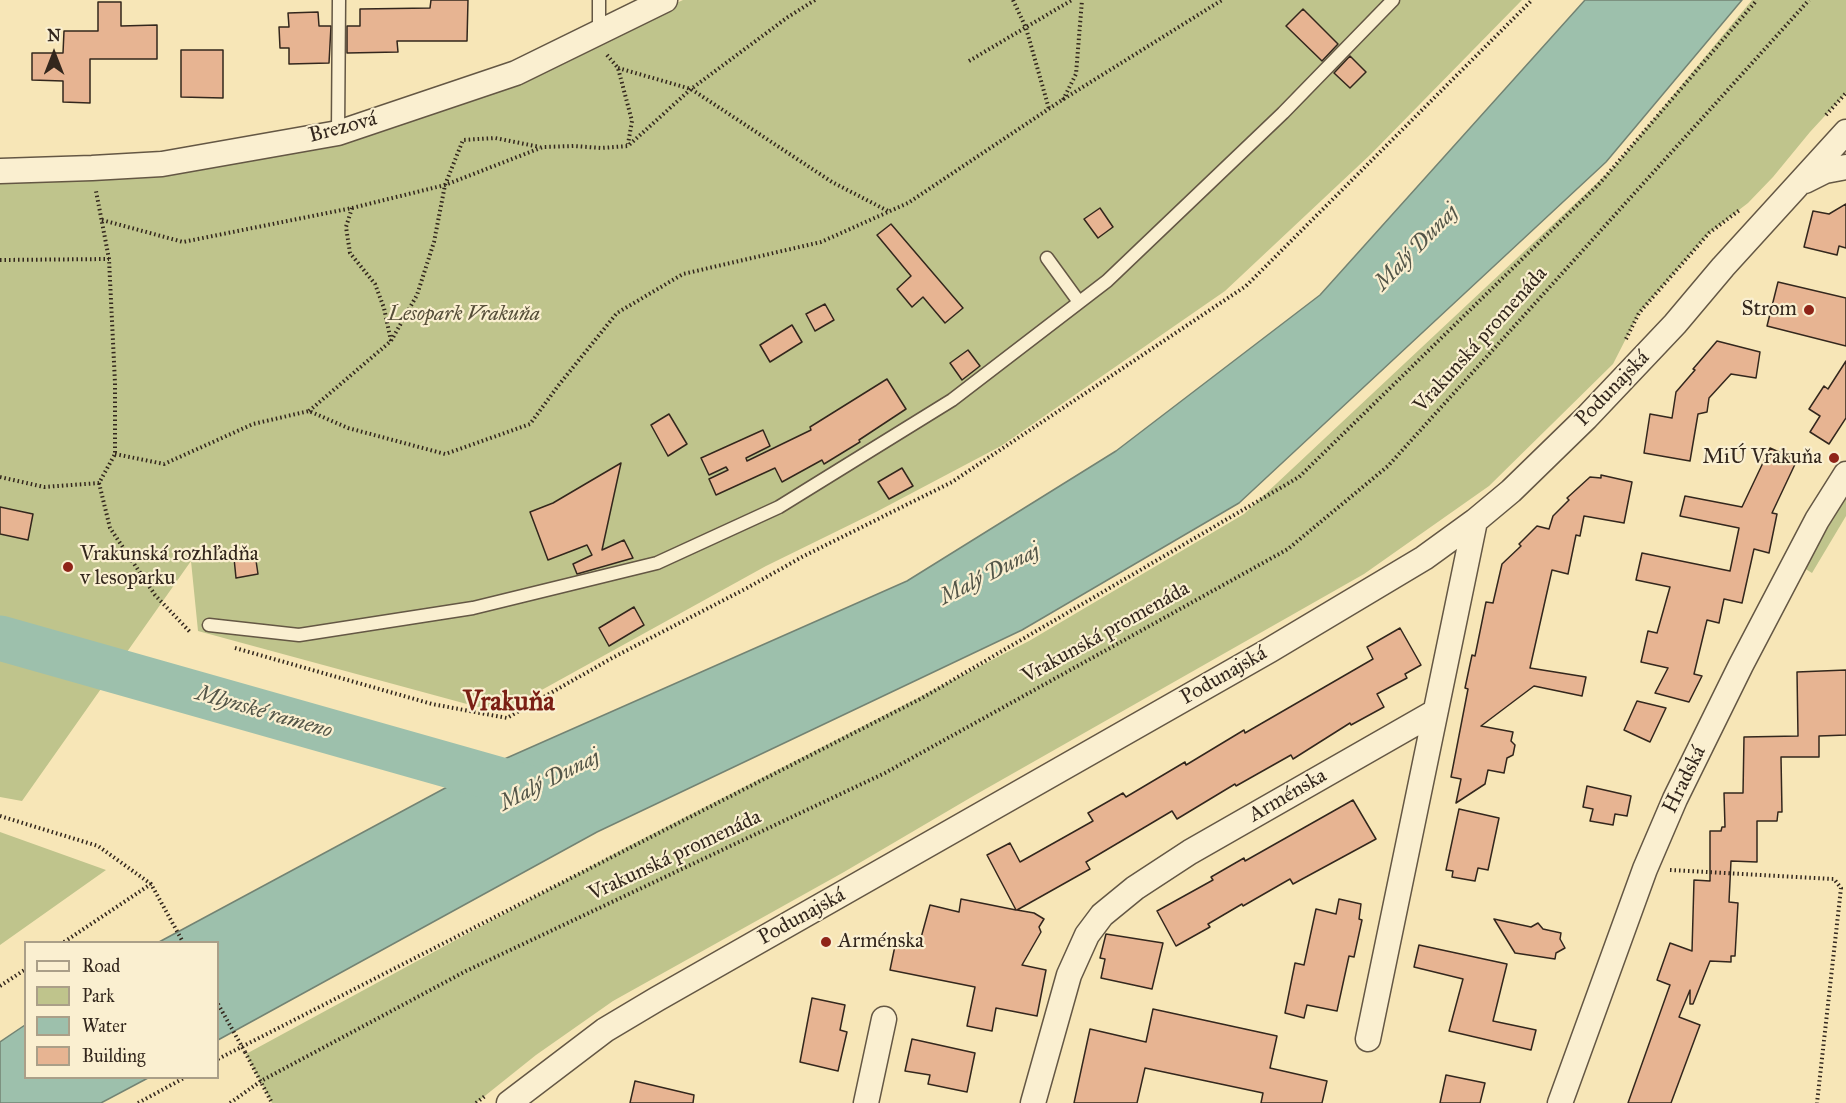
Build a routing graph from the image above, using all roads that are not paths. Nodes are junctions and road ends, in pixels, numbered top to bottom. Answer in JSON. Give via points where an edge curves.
{"nodes":[{"id":1,"x":339,"y":0,"type":"edge"},
{"id":2,"x":599,"y":0,"type":"edge"},
{"id":3,"x":665,"y":0,"type":"edge"},
{"id":4,"x":1393,"y":0,"type":"edge"},
{"id":5,"x":595,"y":34,"type":"junction"},
{"id":6,"x":1846,"y":132,"type":"edge"},
{"id":7,"x":338,"y":133,"type":"junction"},
{"id":8,"x":1846,"y":167,"type":"edge"},
{"id":9,"x":0,"y":171,"type":"edge"},
{"id":10,"x":1797,"y":184,"type":"junction"},
{"id":11,"x":1047,"y":258,"type":"dead end"},
{"id":12,"x":1079,"y":302,"type":"junction"},
{"id":13,"x":1846,"y":475,"type":"edge"},
{"id":14,"x":1475,"y":522,"type":"junction"},
{"id":15,"x":209,"y":625,"type":"dead end"},
{"id":16,"x":1435,"y":712,"type":"junction"},
{"id":17,"x":884,"y":1019,"type":"dead end"},
{"id":18,"x":1368,"y":1039,"type":"dead end"},
{"id":19,"x":498,"y":1098,"type":"edge"},
{"id":20,"x":866,"y":1103,"type":"edge"},
{"id":21,"x":1034,"y":1103,"type":"edge"},
{"id":22,"x":1560,"y":1103,"type":"edge"}],
"edges":[{"from":1,"to":7,"type":"lane"},
{"from":2,"to":5,"type":"lane"},
{"from":3,"to":5,"type":"street","name":"Brezová"},
{"from":4,"to":12,"type":"lane","via":[[1275,121]]},
{"from":5,"to":7,"type":"street","name":"Brezová","via":[[516,73]]},
{"from":6,"to":10,"type":"street","name":"Podunajská"},
{"from":7,"to":9,"type":"street","name":"Brezová","via":[[162,164]]},
{"from":8,"to":10,"type":"street","via":[[1825,171]]},
{"from":10,"to":14,"type":"street","name":"Podunajská","via":[[1675,324],[1586,418]]},
{"from":11,"to":12,"type":"lane"},
{"from":12,"to":15,"type":"lane","via":[[952,400],[780,507],[657,563],[473,608],[299,635]]},
{"from":13,"to":22,"type":"street","name":"Hradská","via":[[1817,520],[1676,799],[1645,869]]},
{"from":14,"to":16,"type":"street"},
{"from":14,"to":19,"type":"street","name":"Podunajská","via":[[1375,589],[746,948]]},
{"from":16,"to":18,"type":"street"},
{"from":16,"to":21,"type":"street","name":"Arménska","via":[[1190,852],[1102,915],[1087,935],[1069,975]]},
{"from":17,"to":20,"type":"street"}]}
